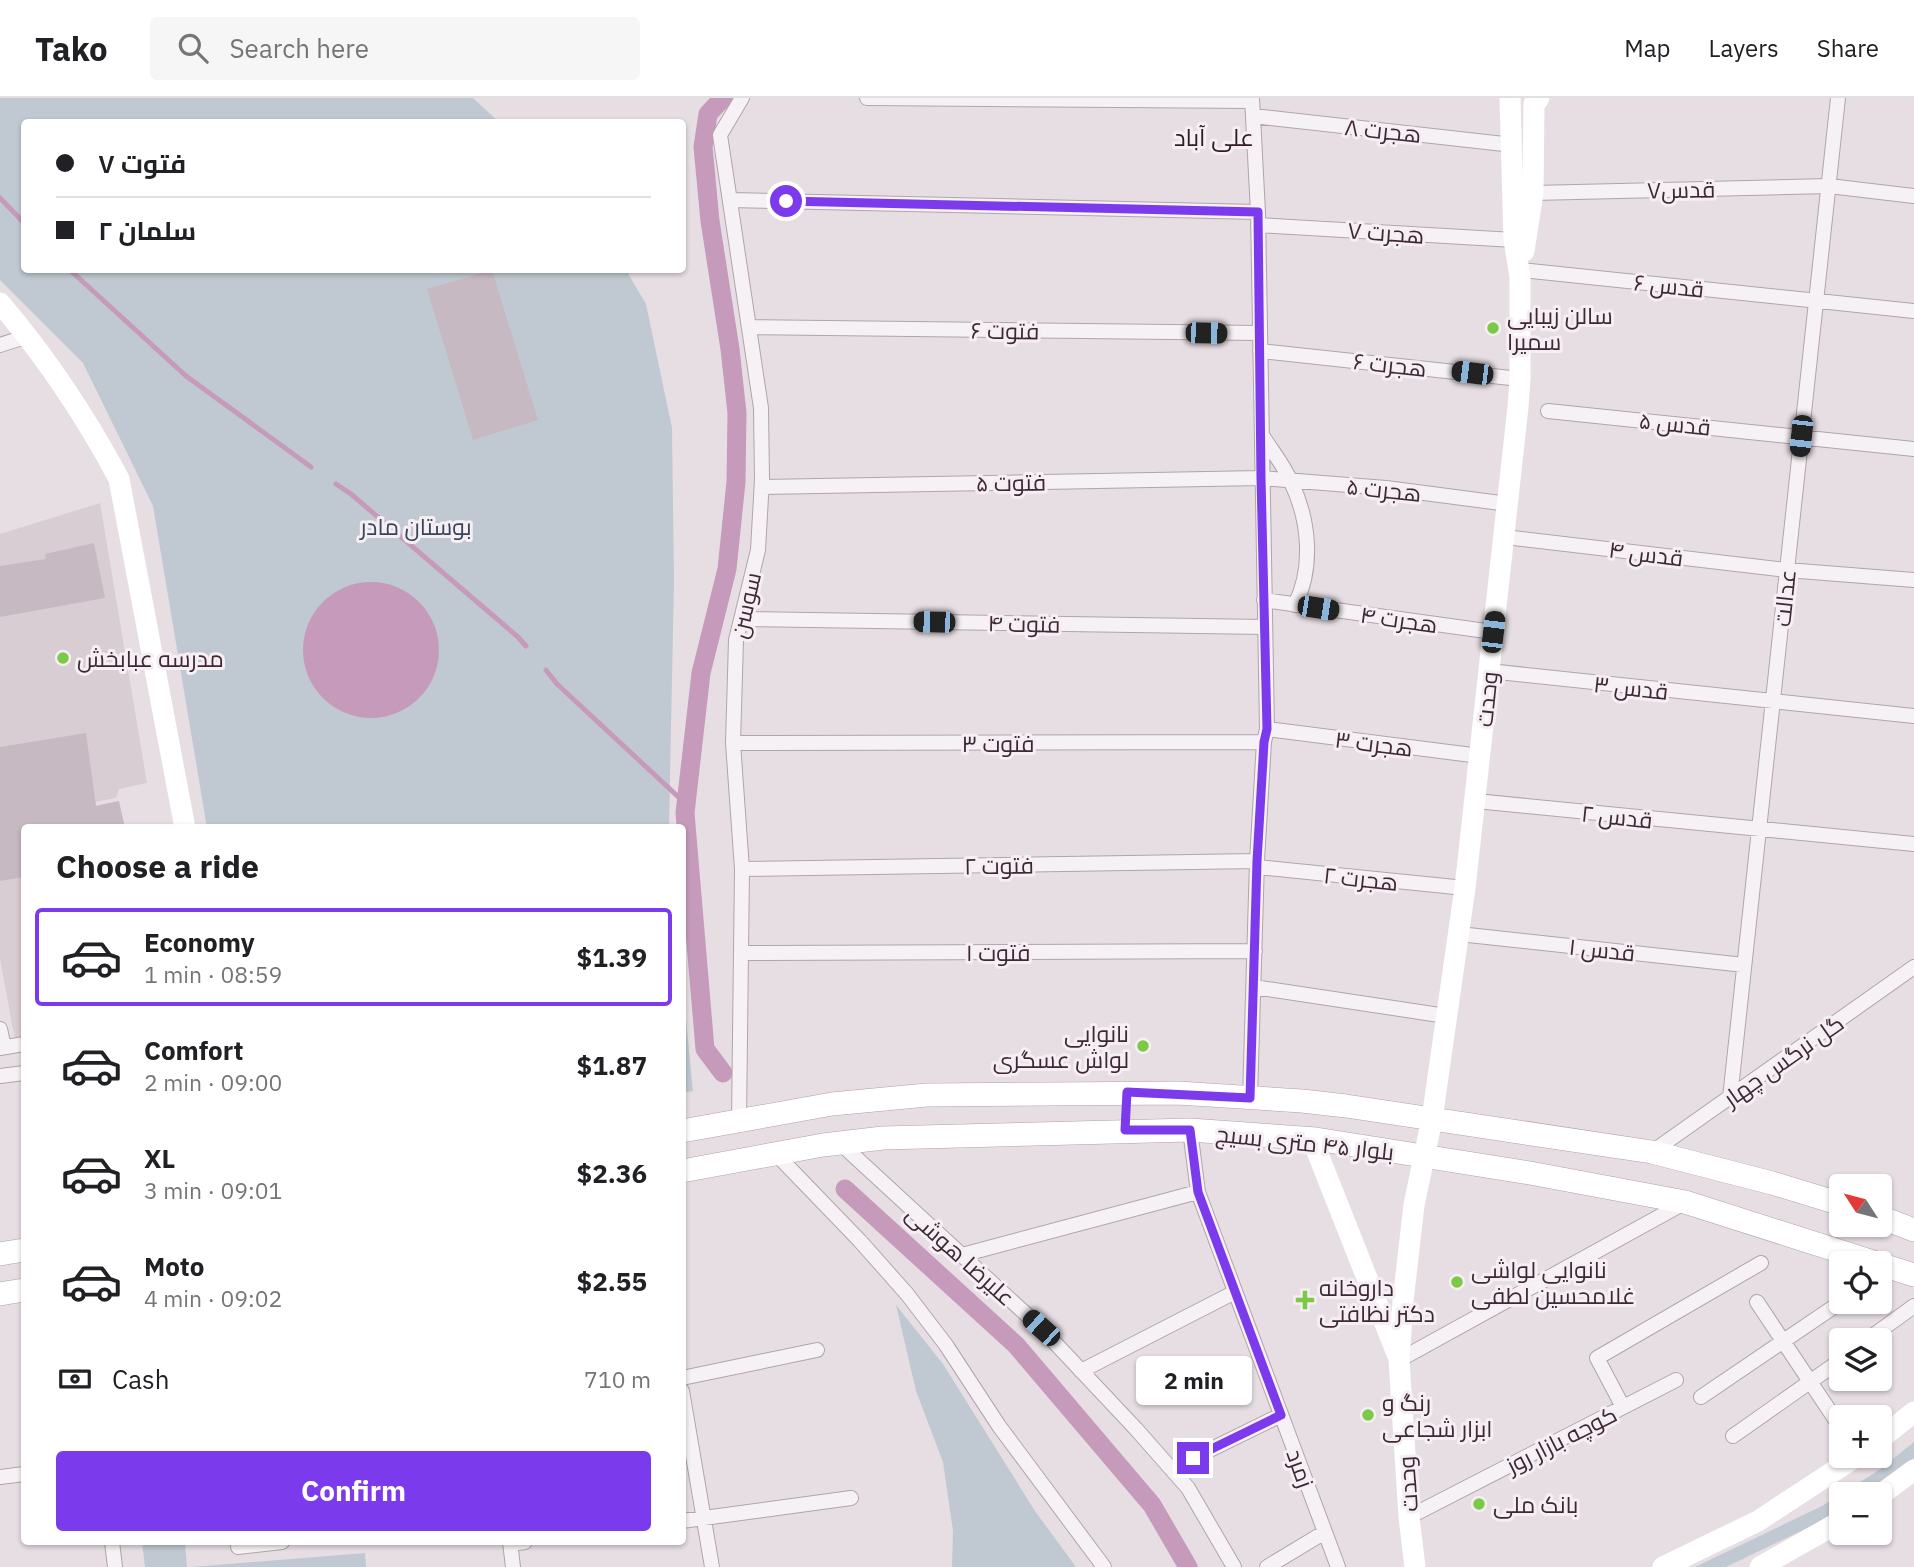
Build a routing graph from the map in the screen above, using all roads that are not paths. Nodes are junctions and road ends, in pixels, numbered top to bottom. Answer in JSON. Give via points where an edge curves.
{"nodes":[{"id":1,"x":742,"y":98,"type":"edge"},
{"id":2,"x":867,"y":98,"type":"edge"},
{"id":3,"x":1510,"y":98,"type":"edge"},
{"id":4,"x":1539,"y":98,"type":"edge"},
{"id":5,"x":1838,"y":98,"type":"edge"},
{"id":6,"x":1252,"y":105,"type":"edge"},
{"id":7,"x":1513,"y":145,"type":"junction"},
{"id":8,"x":1829,"y":186,"type":"junction"},
{"id":9,"x":1533,"y":192,"type":"junction"},
{"id":10,"x":1914,"y":196,"type":"edge"},
{"id":11,"x":730,"y":200,"type":"junction"},
{"id":12,"x":1258,"y":218,"type":"junction"},
{"id":13,"x":1514,"y":240,"type":"junction"},
{"id":14,"x":1520,"y":273,"type":"junction"},
{"id":15,"x":1816,"y":300,"type":"junction"},
{"id":16,"x":0,"y":303,"type":"edge"},
{"id":17,"x":1914,"y":310,"type":"edge"},
{"id":18,"x":750,"y":327,"type":"junction"},
{"id":19,"x":1260,"y":334,"type":"junction"},
{"id":20,"x":28,"y":336,"type":"junction"},
{"id":21,"x":0,"y":345,"type":"edge"},
{"id":22,"x":1260,"y":351,"type":"junction"},
{"id":23,"x":1520,"y":379,"type":"junction"},
{"id":24,"x":1548,"y":411,"type":"dead end"},
{"id":25,"x":1261,"y":434,"type":"junction"},
{"id":26,"x":1801,"y":436,"type":"junction"},
{"id":27,"x":1914,"y":449,"type":"edge"},
{"id":28,"x":1261,"y":478,"type":"junction"},
{"id":29,"x":1291,"y":480,"type":"junction"},
{"id":30,"x":762,"y":487,"type":"junction"},
{"id":31,"x":1508,"y":504,"type":"junction"},
{"id":32,"x":1505,"y":537,"type":"junction"},
{"id":33,"x":1787,"y":569,"type":"junction"},
{"id":34,"x":1914,"y":580,"type":"edge"},
{"id":35,"x":1264,"y":600,"type":"junction"},
{"id":36,"x":1295,"y":605,"type":"junction"},
{"id":37,"x":741,"y":619,"type":"junction"},
{"id":38,"x":1265,"y":627,"type":"junction"},
{"id":39,"x":1493,"y":632,"type":"junction"},
{"id":40,"x":1489,"y":671,"type":"junction"},
{"id":41,"x":1773,"y":703,"type":"junction"},
{"id":42,"x":1914,"y":716,"type":"edge"},
{"id":43,"x":1266,"y":736,"type":"junction"},
{"id":44,"x":733,"y":743,"type":"junction"},
{"id":45,"x":1480,"y":756,"type":"junction"},
{"id":46,"x":1476,"y":801,"type":"junction"},
{"id":47,"x":184,"y":824,"type":"edge"},
{"id":48,"x":1759,"y":830,"type":"junction"},
{"id":49,"x":1914,"y":844,"type":"edge"},
{"id":50,"x":1257,"y":864,"type":"junction"},
{"id":51,"x":742,"y":869,"type":"junction"},
{"id":52,"x":1465,"y":888,"type":"junction"},
{"id":53,"x":1459,"y":934,"type":"junction"},
{"id":54,"x":1255,"y":951,"type":"junction"},
{"id":55,"x":741,"y":953,"type":"junction"},
{"id":56,"x":1744,"y":965,"type":"junction"},
{"id":57,"x":1914,"y":967,"type":"edge"},
{"id":58,"x":1254,"y":988,"type":"junction"},
{"id":59,"x":1446,"y":1016,"type":"junction"},
{"id":60,"x":0,"y":1029,"type":"edge"},
{"id":61,"x":21,"y":1044,"type":"edge"},
{"id":62,"x":2,"y":1047,"type":"edge"},
{"id":63,"x":21,"y":1073,"type":"edge"},
{"id":64,"x":0,"y":1076,"type":"edge"},
{"id":65,"x":1127,"y":1092,"type":"junction"},
{"id":66,"x":1250,"y":1098,"type":"junction"},
{"id":67,"x":1730,"y":1098,"type":"junction"},
{"id":68,"x":1432,"y":1119,"type":"junction"},
{"id":69,"x":739,"y":1121,"type":"junction"},
{"id":70,"x":1125,"y":1130,"type":"junction"},
{"id":71,"x":1190,"y":1130,"type":"junction"},
{"id":72,"x":686,"y":1131,"type":"edge"},
{"id":73,"x":1312,"y":1139,"type":"junction"},
{"id":74,"x":840,"y":1143,"type":"junction"},
{"id":75,"x":1652,"y":1152,"type":"junction"},
{"id":76,"x":777,"y":1154,"type":"junction"},
{"id":77,"x":1424,"y":1156,"type":"junction"},
{"id":78,"x":686,"y":1170,"type":"edge"},
{"id":79,"x":1198,"y":1192,"type":"junction"},
{"id":80,"x":1829,"y":1200,"type":"edge"},
{"id":81,"x":1685,"y":1202,"type":"junction"},
{"id":82,"x":1892,"y":1222,"type":"edge"},
{"id":83,"x":1914,"y":1230,"type":"edge"},
{"id":84,"x":21,"y":1250,"type":"edge"},
{"id":85,"x":0,"y":1254,"type":"edge"},
{"id":86,"x":961,"y":1255,"type":"junction"},
{"id":87,"x":1761,"y":1264,"type":"dead end"},
{"id":88,"x":1914,"y":1275,"type":"edge"},
{"id":89,"x":21,"y":1290,"type":"edge"},
{"id":90,"x":1235,"y":1292,"type":"junction"},
{"id":91,"x":0,"y":1294,"type":"edge"},
{"id":92,"x":1757,"y":1302,"type":"dead end"},
{"id":93,"x":1914,"y":1306,"type":"edge"},
{"id":94,"x":1829,"y":1310,"type":"edge"},
{"id":95,"x":1884,"y":1328,"type":"edge"},
{"id":96,"x":1783,"y":1342,"type":"junction"},
{"id":97,"x":817,"y":1349,"type":"dead end"},
{"id":98,"x":1399,"y":1360,"type":"junction"},
{"id":99,"x":1829,"y":1369,"type":"edge"},
{"id":100,"x":1081,"y":1371,"type":"junction"},
{"id":101,"x":686,"y":1377,"type":"edge"},
{"id":102,"x":1676,"y":1380,"type":"dead end"},
{"id":103,"x":1811,"y":1382,"type":"junction"},
{"id":104,"x":1701,"y":1397,"type":"dead end"},
{"id":105,"x":1623,"y":1407,"type":"junction"},
{"id":106,"x":1829,"y":1410,"type":"edge"},
{"id":107,"x":1914,"y":1412,"type":"edge"},
{"id":108,"x":686,"y":1415,"type":"edge"},
{"id":109,"x":1281,"y":1415,"type":"junction"},
{"id":110,"x":1892,"y":1429,"type":"edge"},
{"id":111,"x":1733,"y":1436,"type":"dead end"},
{"id":112,"x":1839,"y":1468,"type":"edge"},
{"id":113,"x":1171,"y":1469,"type":"junction"},
{"id":114,"x":1914,"y":1470,"type":"edge"},
{"id":115,"x":21,"y":1474,"type":"edge"},
{"id":116,"x":0,"y":1477,"type":"edge"},
{"id":117,"x":1892,"y":1486,"type":"edge"},
{"id":118,"x":851,"y":1498,"type":"dead end"},
{"id":119,"x":1409,"y":1517,"type":"junction"},
{"id":120,"x":703,"y":1518,"type":"junction"},
{"id":121,"x":686,"y":1520,"type":"edge"},
{"id":122,"x":1829,"y":1529,"type":"edge"},
{"id":123,"x":1325,"y":1532,"type":"junction"},
{"id":124,"x":112,"y":1545,"type":"edge"},
{"id":125,"x":256,"y":1545,"type":"edge"},
{"id":126,"x":510,"y":1545,"type":"edge"},
{"id":127,"x":238,"y":1547,"type":"dead end"},
{"id":128,"x":1771,"y":1565,"type":"edge"},
{"id":129,"x":115,"y":1567,"type":"edge"},
{"id":130,"x":513,"y":1567,"type":"edge"},
{"id":131,"x":712,"y":1567,"type":"edge"},
{"id":132,"x":1104,"y":1567,"type":"edge"},
{"id":133,"x":1234,"y":1567,"type":"edge"},
{"id":134,"x":1267,"y":1567,"type":"edge"},
{"id":135,"x":1338,"y":1567,"type":"edge"},
{"id":136,"x":1415,"y":1567,"type":"edge"},
{"id":137,"x":1663,"y":1567,"type":"edge"}],
"edges":[{"from":1,"to":11,"type":"street","name":"سوسن","via":[[720,135]]},
{"from":2,"to":6,"type":"street","name":"هجرت ۸"},
{"from":3,"to":7,"type":"street","name":"وحدت"},
{"from":4,"to":9,"type":"street","name":"وحدت","via":[[1534,104]]},
{"from":5,"to":8,"type":"street","name":"عدالت"},
{"from":6,"to":7,"type":"street","name":"هجرت ۸"},
{"from":6,"to":12,"type":"street"},
{"from":7,"to":13,"type":"street","name":"وحدت"},
{"from":8,"to":9,"type":"street","name":"قدس۷"},
{"from":8,"to":10,"type":"street","name":"قدس۷"},
{"from":8,"to":15,"type":"street","name":"عدالت"},
{"from":9,"to":14,"type":"street","name":"وحدت"},
{"from":11,"to":12,"type":"street","name":"هجرت ۷"},
{"from":11,"to":18,"type":"street","name":"سوسن"},
{"from":12,"to":13,"type":"street","name":"هجرت ۷"},
{"from":12,"to":19,"type":"street"},
{"from":13,"to":14,"type":"street","name":"وحدت"},
{"from":14,"to":15,"type":"street","name":"قدس ۶"},
{"from":14,"to":23,"type":"street","name":"وحدت"},
{"from":15,"to":17,"type":"street","name":"قدس ۶"},
{"from":15,"to":26,"type":"street","name":"عدالت"},
{"from":16,"to":20,"type":"street"},
{"from":18,"to":19,"type":"street","name":"فتوت ۶"},
{"from":18,"to":30,"type":"street","name":"سوسن","via":[[761,408]]},
{"from":19,"to":22,"type":"street"},
{"from":20,"to":21,"type":"street"},
{"from":20,"to":47,"type":"street","via":[[119,479]]},
{"from":22,"to":23,"type":"street","name":"هجرت ۶"},
{"from":22,"to":25,"type":"street"},
{"from":23,"to":31,"type":"street","name":"وحدت"},
{"from":24,"to":26,"type":"street","name":"قدس ۵"},
{"from":25,"to":28,"type":"street"},
{"from":25,"to":29,"type":"street"},
{"from":26,"to":27,"type":"street","name":"قدس ۵"},
{"from":26,"to":33,"type":"street","name":"عدالت"},
{"from":28,"to":29,"type":"street","name":"هجرت ۵"},
{"from":28,"to":30,"type":"street","name":"فتوت ۵"},
{"from":28,"to":35,"type":"street"},
{"from":29,"to":31,"type":"street","name":"هجرت ۵"},
{"from":29,"to":36,"type":"street","via":[[1306,530],[1307,567]]},
{"from":30,"to":37,"type":"street","name":"سوسن","via":[[758,550]]},
{"from":31,"to":32,"type":"street","name":"وحدت"},
{"from":32,"to":33,"type":"street","name":"قدس ۴"},
{"from":32,"to":39,"type":"street","name":"وحدت"},
{"from":33,"to":34,"type":"street","name":"قدس ۴"},
{"from":33,"to":41,"type":"street","name":"عدالت"},
{"from":35,"to":36,"type":"street","name":"هجرت ۴"},
{"from":35,"to":38,"type":"street"},
{"from":36,"to":39,"type":"street","name":"هجرت ۴"},
{"from":37,"to":38,"type":"street","name":"فتوت ۴"},
{"from":37,"to":44,"type":"street","name":"سوسن","via":[[736,640]]},
{"from":38,"to":43,"type":"street"},
{"from":39,"to":40,"type":"street","name":"وحدت"},
{"from":40,"to":41,"type":"street","name":"قدس ۳"},
{"from":40,"to":45,"type":"street","name":"وحدت"},
{"from":41,"to":42,"type":"street","name":"قدس ۳"},
{"from":41,"to":48,"type":"street","name":"عدالت"},
{"from":43,"to":44,"type":"street","name":"فتوت ۳"},
{"from":43,"to":45,"type":"street","name":"هجرت ۳"},
{"from":43,"to":50,"type":"street"},
{"from":44,"to":51,"type":"street","name":"سوسن"},
{"from":45,"to":46,"type":"street","name":"وحدت"},
{"from":46,"to":48,"type":"street","name":"قدس ۲"},
{"from":46,"to":52,"type":"street","name":"وحدت"},
{"from":48,"to":49,"type":"street","name":"قدس ۲"},
{"from":48,"to":56,"type":"street","name":"عدالت"},
{"from":50,"to":51,"type":"street","name":"فتوت ۲"},
{"from":50,"to":52,"type":"street","name":"هجرت ۲"},
{"from":50,"to":54,"type":"street"},
{"from":51,"to":55,"type":"street","name":"سوسن"},
{"from":52,"to":53,"type":"street","name":"وحدت"},
{"from":53,"to":56,"type":"street","name":"قدس ۱"},
{"from":53,"to":59,"type":"street","name":"وحدت"},
{"from":54,"to":55,"type":"street","name":"فتوت ۱"},
{"from":54,"to":58,"type":"street"},
{"from":55,"to":69,"type":"street","name":"سوسن"},
{"from":56,"to":67,"type":"street","name":"عدالت"},
{"from":57,"to":67,"type":"street","name":"گل نرگس چهار"},
{"from":58,"to":59,"type":"street"},
{"from":58,"to":66,"type":"street"},
{"from":59,"to":68,"type":"street","name":"وحدت"},
{"from":60,"to":62,"type":"street"},
{"from":61,"to":62,"type":"street"},
{"from":63,"to":64,"type":"street"},
{"from":65,"to":66,"type":"main road","name":"بلوار ۴۵ متری بسیج"},
{"from":65,"to":69,"type":"main road","name":"بلوار ۴۵ متری بسیج","via":[[870,1099]]},
{"from":65,"to":70,"type":"main road"},
{"from":66,"to":68,"type":"main road","name":"بلوار ۴۵ متری بسیج"},
{"from":67,"to":75,"type":"street","name":"گل نرگس چهار"},
{"from":68,"to":75,"type":"main road","name":"بلوار ۴۵ متری بسیج"},
{"from":68,"to":77,"type":"street","name":"وحدت"},
{"from":69,"to":72,"type":"main road","name":"بلوار ۴۵ متری بسیج"},
{"from":70,"to":71,"type":"main road","name":"بلوار ۴۵ متری بسیج"},
{"from":70,"to":74,"type":"main road","name":"بلوار ۴۵ متری بسیج"},
{"from":71,"to":73,"type":"main road","name":"بلوار ۴۵ متری بسیج"},
{"from":71,"to":79,"type":"street","name":"زمرد"},
{"from":73,"to":77,"type":"main road","name":"بلوار ۴۵ متری بسیج"},
{"from":73,"to":98,"type":"street","name":"وحدت"},
{"from":74,"to":76,"type":"main road","name":"بلوار ۴۵ متری بسیج"},
{"from":74,"to":86,"type":"street","name":"علیرضا هوشی"},
{"from":75,"to":80,"type":"main road","name":"بلوار ۴۵ متری بسیج"},
{"from":76,"to":78,"type":"main road","name":"بلوار ۴۵ متری بسیج"},
{"from":76,"to":132,"type":"street","via":[[906,1294]]},
{"from":77,"to":81,"type":"main road","name":"بلوار ۴۵ متری بسیج"},
{"from":77,"to":98,"type":"street","name":"وحدت","via":[[1408,1249]]},
{"from":79,"to":86,"type":"street"},
{"from":79,"to":90,"type":"street","name":"زمرد"},
{"from":81,"to":88,"type":"main road","name":"بلوار ۴۵ متری بسیج"},
{"from":81,"to":98,"type":"street"},
{"from":82,"to":83,"type":"main road"},
{"from":84,"to":85,"type":"main road"},
{"from":86,"to":100,"type":"street","name":"علیرضا هوشی"},
{"from":87,"to":105,"type":"street","via":[[1597,1358]]},
{"from":89,"to":91,"type":"main road"},
{"from":90,"to":100,"type":"street"},
{"from":90,"to":109,"type":"street","name":"زمرد"},
{"from":92,"to":96,"type":"street"},
{"from":93,"to":95,"type":"street"},
{"from":94,"to":96,"type":"street"},
{"from":96,"to":103,"type":"street"},
{"from":96,"to":104,"type":"street"},
{"from":97,"to":101,"type":"street"},
{"from":98,"to":119,"type":"street","name":"وحدت"},
{"from":99,"to":103,"type":"street"},
{"from":100,"to":113,"type":"street","name":"علیرضا هوشی"},
{"from":102,"to":105,"type":"street","name":"کوچه بازار روز"},
{"from":103,"to":106,"type":"street"},
{"from":103,"to":111,"type":"street"},
{"from":105,"to":119,"type":"street","name":"کوچه بازار روز"},
{"from":107,"to":110,"type":"street"},
{"from":108,"to":120,"type":"street"},
{"from":109,"to":113,"type":"street"},
{"from":109,"to":123,"type":"street","name":"زمرد"},
{"from":112,"to":137,"type":"street","via":[[1758,1521]]},
{"from":113,"to":133,"type":"street","name":"علیرضا هوشی","via":[[1188,1488]]},
{"from":114,"to":117,"type":"street"},
{"from":115,"to":116,"type":"street"},
{"from":118,"to":120,"type":"street"},
{"from":119,"to":136,"type":"street","name":"وحدت"},
{"from":120,"to":121,"type":"street"},
{"from":120,"to":131,"type":"street"},
{"from":122,"to":128,"type":"street"},
{"from":123,"to":134,"type":"street"},
{"from":123,"to":135,"type":"street","name":"زمرد"},
{"from":124,"to":129,"type":"street"},
{"from":125,"to":127,"type":"street"},
{"from":126,"to":130,"type":"street"}]}
